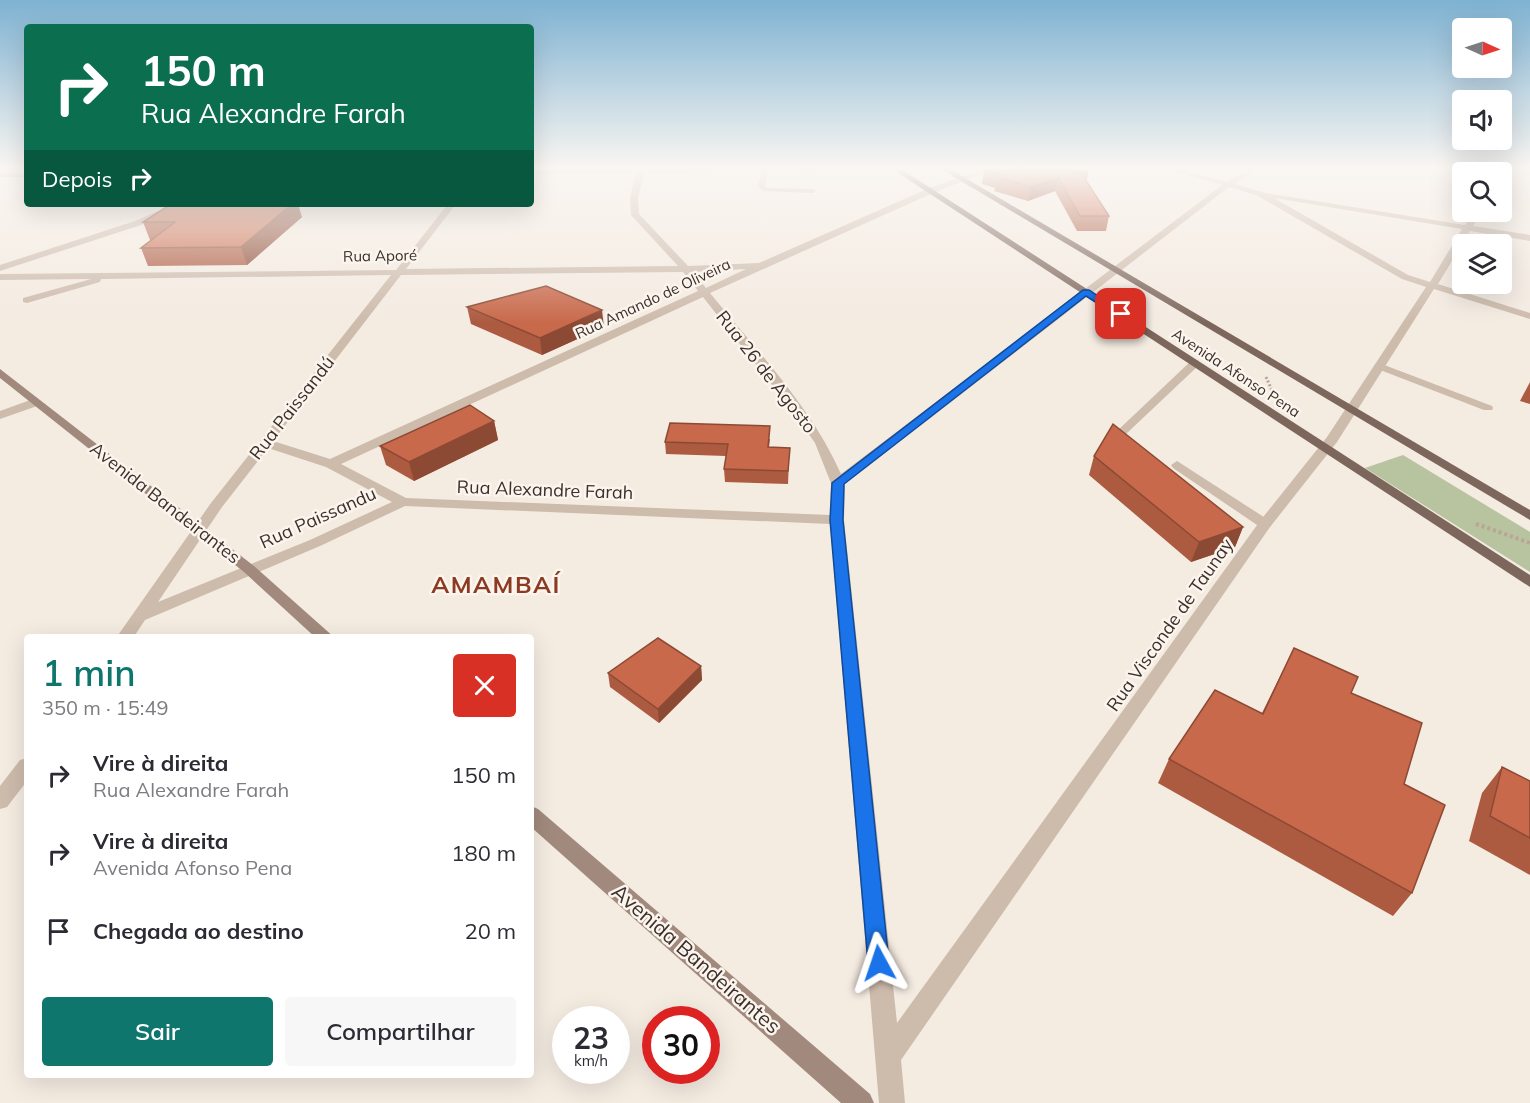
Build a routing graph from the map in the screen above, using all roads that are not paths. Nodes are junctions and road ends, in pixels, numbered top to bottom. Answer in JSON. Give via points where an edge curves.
{"nodes":[{"id":1,"x":144,"y":220,"type":"edge"},
{"id":2,"x":439,"y":220,"type":"edge"},
{"id":3,"x":640,"y":220,"type":"edge"},
{"id":4,"x":864,"y":220,"type":"edge"},
{"id":5,"x":976,"y":220,"type":"edge"},
{"id":6,"x":1032,"y":220,"type":"edge"},
{"id":7,"x":1181,"y":220,"type":"edge"},
{"id":8,"x":1305,"y":220,"type":"edge"},
{"id":9,"x":1420,"y":220,"type":"edge"},
{"id":10,"x":1470,"y":222,"type":"edge"},
{"id":11,"x":1466,"y":228,"type":"junction"},
{"id":12,"x":1530,"y":238,"type":"edge"},
{"id":13,"x":761,"y":266,"type":"junction"},
{"id":14,"x":0,"y":268,"type":"edge"},
{"id":15,"x":686,"y":269,"type":"junction"},
{"id":16,"x":1116,"y":270,"type":"junction"},
{"id":17,"x":399,"y":271,"type":"junction"},
{"id":18,"x":117,"y":274,"type":"junction"},
{"id":19,"x":0,"y":277,"type":"edge"},
{"id":20,"x":1431,"y":287,"type":"junction"},
{"id":21,"x":704,"y":292,"type":"junction"},
{"id":22,"x":1086,"y":292,"type":"junction"},
{"id":23,"x":27,"y":300,"type":"dead end"},
{"id":24,"x":1530,"y":316,"type":"edge"},
{"id":25,"x":1194,"y":363,"type":"junction"},
{"id":26,"x":1379,"y":366,"type":"junction"},
{"id":27,"x":0,"y":372,"type":"edge"},
{"id":28,"x":36,"y":402,"type":"junction"},
{"id":29,"x":1488,"y":408,"type":"dead end"},
{"id":30,"x":1350,"y":410,"type":"junction"},
{"id":31,"x":0,"y":415,"type":"edge"},
{"id":32,"x":265,"y":443,"type":"junction"},
{"id":33,"x":1324,"y":448,"type":"junction"},
{"id":34,"x":1137,"y":451,"type":"edge"},
{"id":35,"x":331,"y":464,"type":"junction"},
{"id":36,"x":1177,"y":465,"type":"dead end"},
{"id":37,"x":838,"y":483,"type":"junction"},
{"id":38,"x":403,"y":502,"type":"junction"},
{"id":39,"x":1530,"y":516,"type":"edge"},
{"id":40,"x":837,"y":520,"type":"junction"},
{"id":41,"x":1265,"y":524,"type":"junction"},
{"id":42,"x":200,"y":532,"type":"junction"},
{"id":43,"x":249,"y":569,"type":"junction"},
{"id":44,"x":1530,"y":582,"type":"edge"},
{"id":45,"x":140,"y":616,"type":"junction"},
{"id":46,"x":127,"y":634,"type":"edge"},
{"id":47,"x":322,"y":634,"type":"edge"},
{"id":48,"x":24,"y":770,"type":"edge"},
{"id":49,"x":0,"y":801,"type":"edge"},
{"id":50,"x":534,"y":818,"type":"edge"},
{"id":51,"x":888,"y":1056,"type":"junction"},
{"id":52,"x":861,"y":1103,"type":"edge"},
{"id":53,"x":892,"y":1103,"type":"edge"}],
"edges":[{"from":1,"to":14,"type":"street"},
{"from":2,"to":17,"type":"street","name":"Rua Paissandú"},
{"from":3,"to":15,"type":"street","name":"Rua 26 de Agosto"},
{"from":4,"to":13,"type":"street","name":"Rua Amando de Oliveira"},
{"from":5,"to":22,"type":"main road","name":"Avenida Afonso Pena"},
{"from":6,"to":16,"type":"main road","name":"Avenida Afonso Pena"},
{"from":7,"to":16,"type":"street"},
{"from":8,"to":20,"type":"street","via":[[1387,268]]},
{"from":9,"to":11,"type":"street"},
{"from":10,"to":11,"type":"street","name":"Rua Visconde de Taunay"},
{"from":11,"to":12,"type":"street"},
{"from":11,"to":20,"type":"street","name":"Rua Visconde de Taunay"},
{"from":13,"to":15,"type":"street","name":"Rua Aporé"},
{"from":13,"to":21,"type":"street","name":"Rua Amando de Oliveira"},
{"from":15,"to":17,"type":"street","name":"Rua Aporé"},
{"from":15,"to":21,"type":"street","name":"Rua 26 de Agosto"},
{"from":16,"to":22,"type":"street"},
{"from":16,"to":30,"type":"main road","name":"Avenida Afonso Pena"},
{"from":17,"to":18,"type":"street","name":"Rua Aporé"},
{"from":17,"to":32,"type":"street","name":"Rua Paissandú"},
{"from":18,"to":19,"type":"street","name":"Rua Aporé"},
{"from":18,"to":23,"type":"street"},
{"from":20,"to":24,"type":"street"},
{"from":20,"to":26,"type":"street","name":"Rua Visconde de Taunay"},
{"from":21,"to":35,"type":"street","name":"Rua Amando de Oliveira"},
{"from":21,"to":37,"type":"street","name":"Rua 26 de Agosto","via":[[802,415],[821,443]]},
{"from":22,"to":25,"type":"main road","name":"Avenida Afonso Pena"},
{"from":22,"to":37,"type":"street"},
{"from":25,"to":33,"type":"main road","name":"Avenida Afonso Pena"},
{"from":25,"to":34,"type":"lane","via":[[1120,434]]},
{"from":26,"to":29,"type":"lane"},
{"from":26,"to":30,"type":"street","name":"Rua Visconde de Taunay"},
{"from":27,"to":28,"type":"main road","name":"Avenida Bandeirantes"},
{"from":28,"to":31,"type":"street"},
{"from":28,"to":42,"type":"main road","name":"Avenida Bandeirantes"},
{"from":30,"to":33,"type":"street","name":"Rua Visconde de Taunay"},
{"from":30,"to":39,"type":"main road","name":"Avenida Afonso Pena"},
{"from":32,"to":35,"type":"street","name":"Rua Alexandre Farah"},
{"from":32,"to":42,"type":"street","name":"Rua Paissandú"},
{"from":33,"to":41,"type":"street","name":"Rua Visconde de Taunay"},
{"from":33,"to":44,"type":"main road","name":"Avenida Afonso Pena"},
{"from":35,"to":38,"type":"street","name":"Rua Alexandre Farah"},
{"from":36,"to":41,"type":"lane"},
{"from":37,"to":40,"type":"street","name":"Rua 26 de Agosto"},
{"from":38,"to":40,"type":"street","name":"Rua Alexandre Farah"},
{"from":38,"to":43,"type":"street","name":"Rua Paissandu"},
{"from":40,"to":51,"type":"street","name":"Rua 26 de Agosto"},
{"from":41,"to":51,"type":"street","name":"Rua Visconde de Taunay"},
{"from":42,"to":43,"type":"main road","name":"Avenida Bandeirantes"},
{"from":42,"to":45,"type":"street","name":"Rua Paissandú"},
{"from":43,"to":45,"type":"street"},
{"from":43,"to":47,"type":"main road","name":"Avenida Bandeirantes"},
{"from":45,"to":46,"type":"street","name":"Rua Paissandú"},
{"from":48,"to":49,"type":"street"},
{"from":50,"to":52,"type":"main road","name":"Avenida Bandeirantes"},
{"from":51,"to":53,"type":"street","name":"Rua 26 de Agosto"}]}
